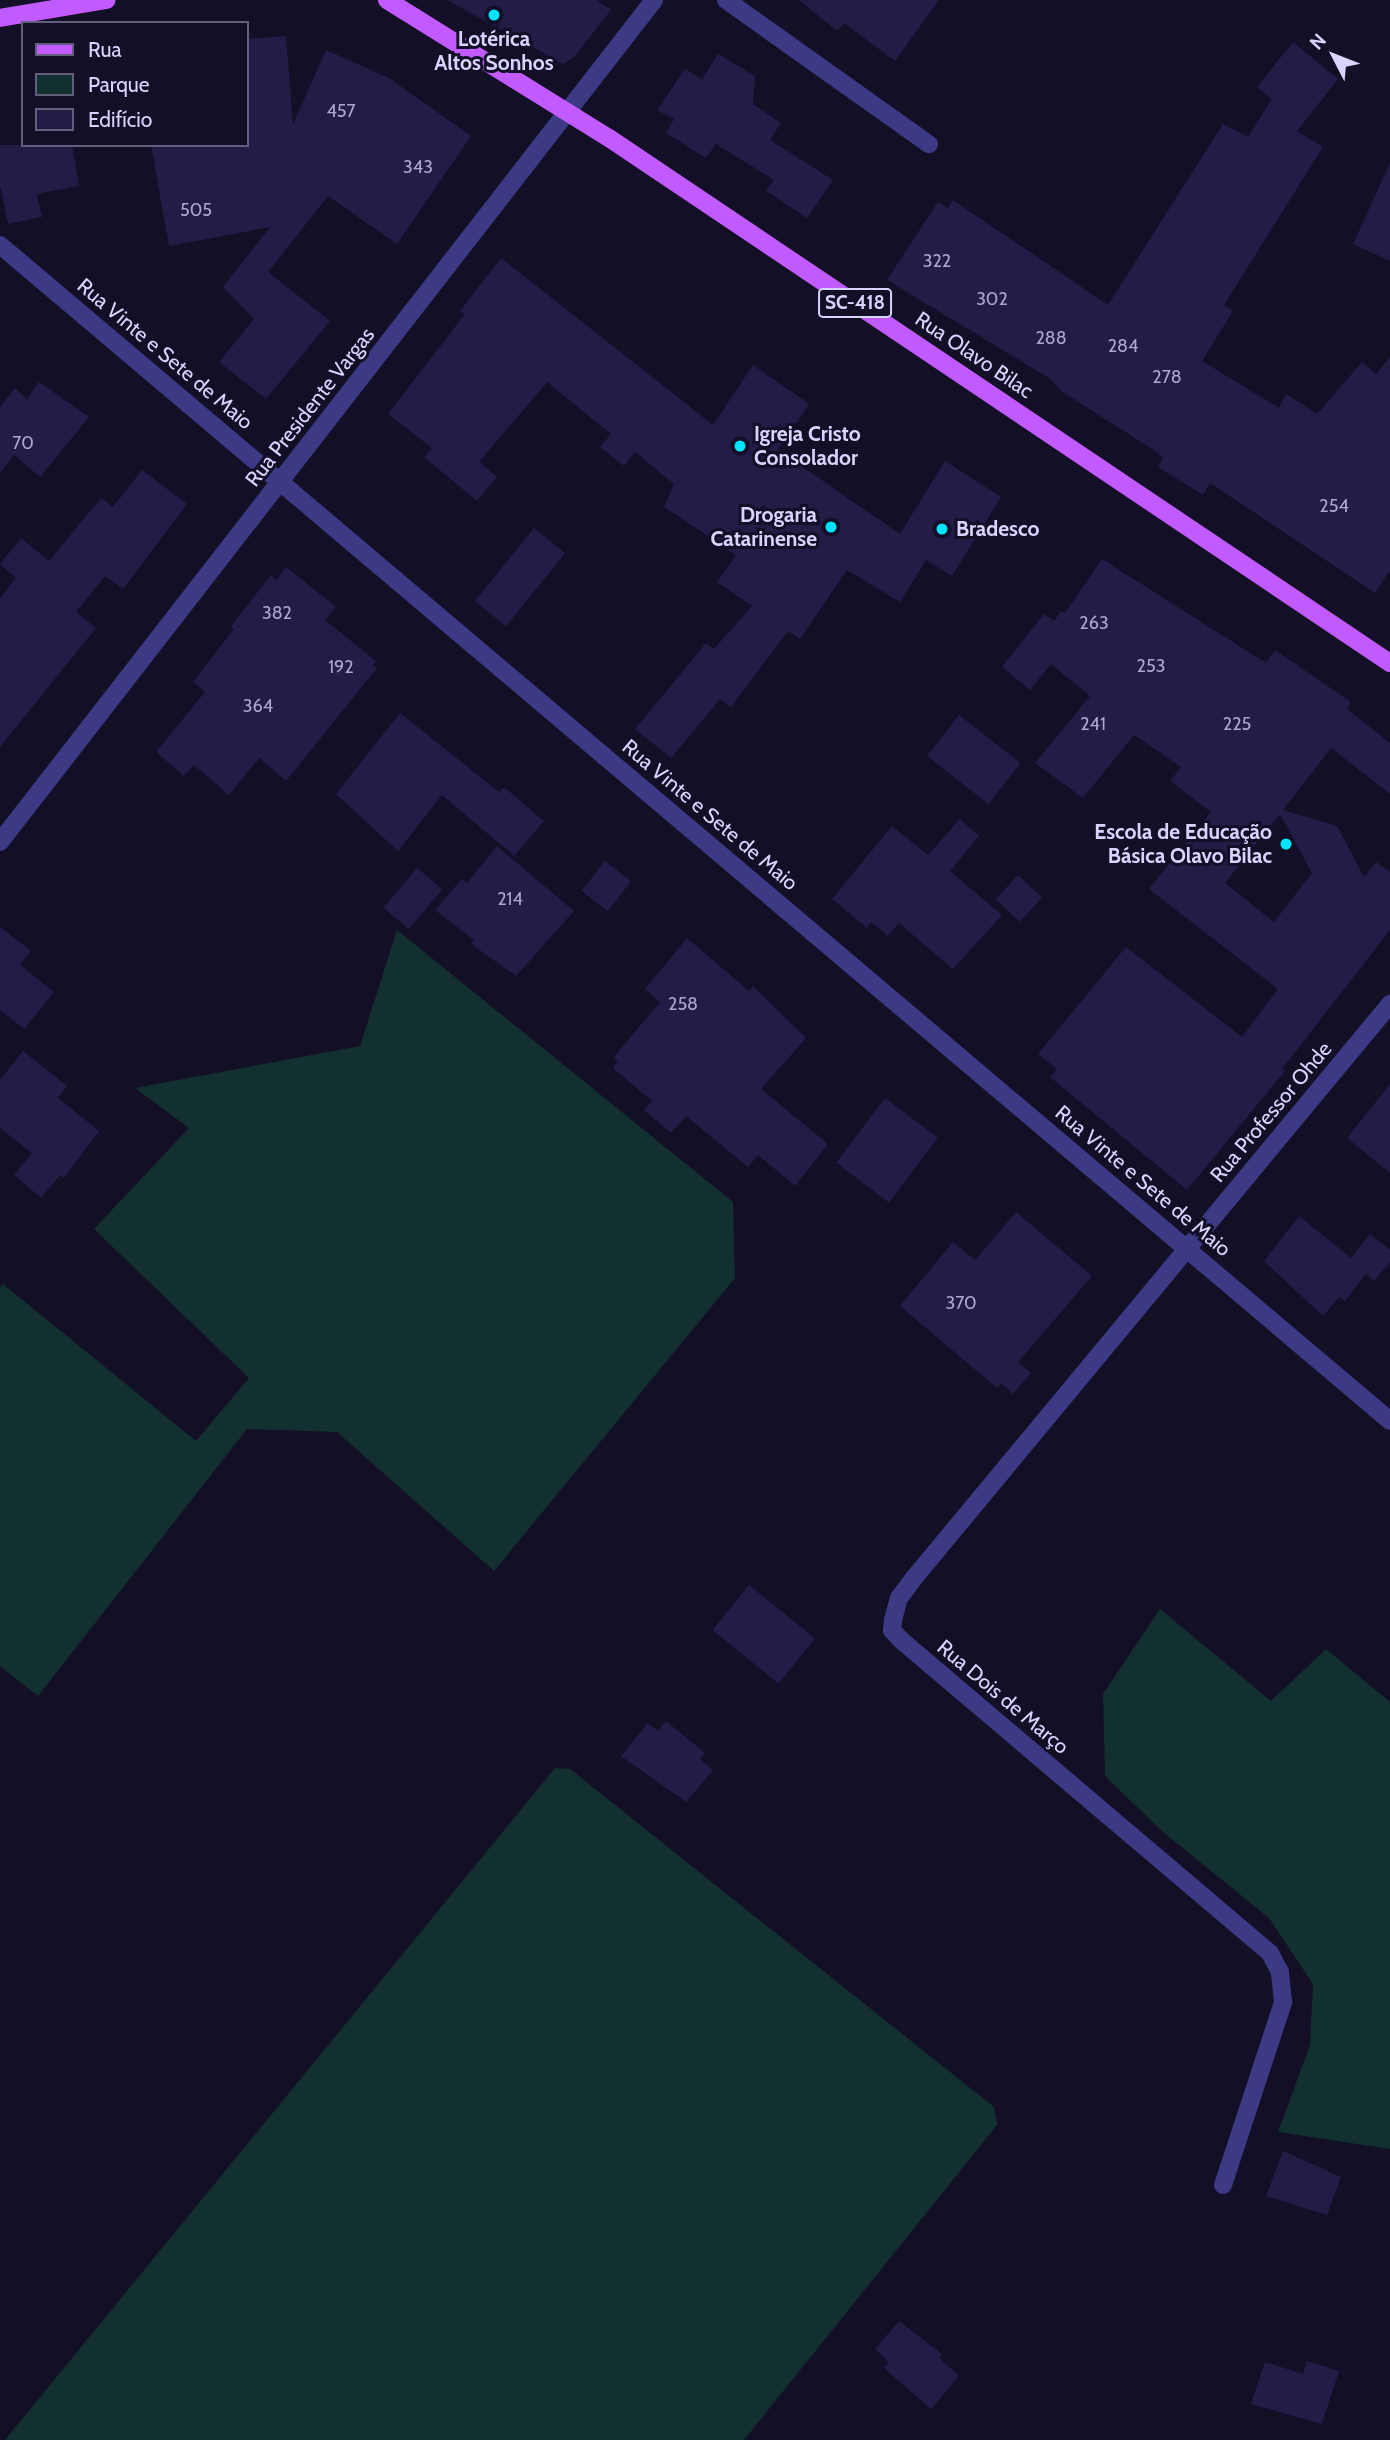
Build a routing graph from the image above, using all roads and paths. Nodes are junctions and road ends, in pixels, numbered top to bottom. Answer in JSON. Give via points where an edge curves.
{"nodes":[{"id":1,"x":106,"y":0,"type":"edge"},
{"id":2,"x":387,"y":0,"type":"edge"},
{"id":3,"x":654,"y":0,"type":"edge"},
{"id":4,"x":726,"y":0,"type":"edge"},
{"id":5,"x":0,"y":18,"type":"edge"},
{"id":6,"x":568,"y":111,"type":"junction"},
{"id":7,"x":929,"y":144,"type":"dead end"},
{"id":8,"x":0,"y":244,"type":"edge"},
{"id":9,"x":280,"y":482,"type":"junction"},
{"id":10,"x":1390,"y":662,"type":"edge"},
{"id":11,"x":0,"y":842,"type":"edge"},
{"id":12,"x":1390,"y":1003,"type":"edge"},
{"id":13,"x":1187,"y":1249,"type":"junction"},
{"id":14,"x":1390,"y":1421,"type":"edge"},
{"id":15,"x":1223,"y":2185,"type":"dead end"}],
"edges":[{"from":1,"to":5,"type":"main road"},
{"from":2,"to":6,"type":"main road","name":"Rua Olavo Bilac","number":"SC-418"},
{"from":3,"to":6,"type":"street","name":"Rua Presidente Vargas"},
{"from":4,"to":7,"type":"street"},
{"from":6,"to":9,"type":"street","name":"Rua Presidente Vargas"},
{"from":6,"to":10,"type":"main road","name":"Rua Olavo Bilac","number":"SC-418"},
{"from":8,"to":9,"type":"street","name":"Rua Vinte e Sete de Maio"},
{"from":9,"to":11,"type":"street","name":"Rua Presidente Vargas"},
{"from":9,"to":13,"type":"street","name":"Rua Vinte e Sete de Maio"},
{"from":12,"to":13,"type":"street","name":"Rua Professor Ohde"},
{"from":13,"to":14,"type":"street","name":"Rua Vinte e Sete de Maio"},
{"from":13,"to":15,"type":"street","name":"Rua Dois de Março","via":[[914,1578],[899,1598],[892,1630],[1270,1953],[1280,1972],[1283,2002]]}]}
